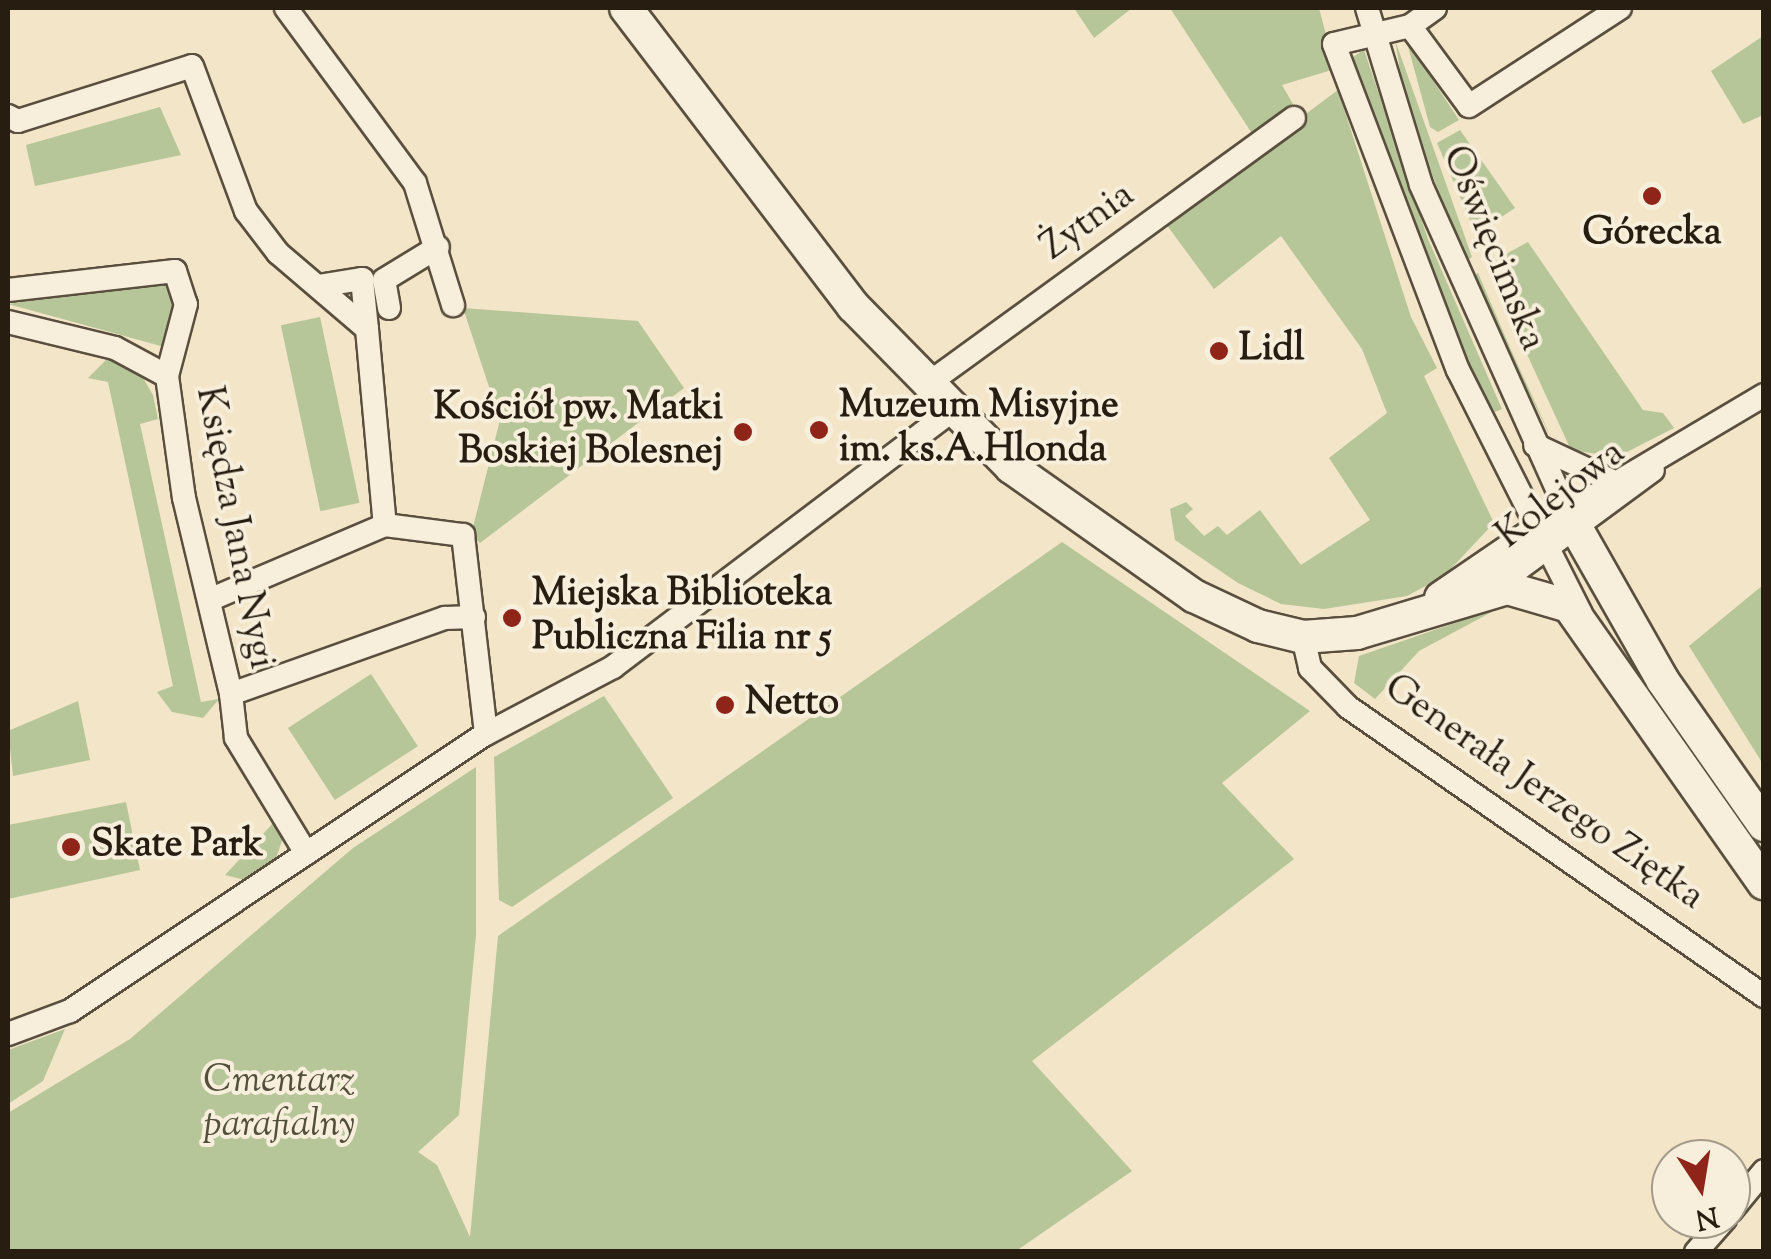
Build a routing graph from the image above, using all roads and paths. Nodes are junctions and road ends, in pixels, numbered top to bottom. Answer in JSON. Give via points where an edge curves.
{"nodes":[{"id":1,"x":286,"y":8,"type":"edge"},
{"id":2,"x":626,"y":8,"type":"edge"},
{"id":3,"x":1368,"y":8,"type":"edge"},
{"id":4,"x":1435,"y":8,"type":"edge"},
{"id":5,"x":1620,"y":8,"type":"edge"},
{"id":6,"x":1410,"y":26,"type":"junction"},
{"id":7,"x":1375,"y":34,"type":"junction"},
{"id":8,"x":8,"y":116,"type":"edge"},
{"id":9,"x":1294,"y":118,"type":"dead end"},
{"id":10,"x":438,"y":247,"type":"junction"},
{"id":11,"x":318,"y":286,"type":"junction"},
{"id":12,"x":8,"y":290,"type":"edge"},
{"id":13,"x":453,"y":304,"type":"dead end"},
{"id":14,"x":389,"y":308,"type":"dead end"},
{"id":15,"x":8,"y":322,"type":"edge"},
{"id":16,"x":367,"y":328,"type":"junction"},
{"id":17,"x":166,"y":376,"type":"junction"},
{"id":18,"x":926,"y":386,"type":"junction"},
{"id":19,"x":1764,"y":395,"type":"edge"},
{"id":20,"x":950,"y":412,"type":"junction"},
{"id":21,"x":1531,"y":443,"type":"junction"},
{"id":22,"x":1662,"y":461,"type":"junction"},
{"id":23,"x":1612,"y":481,"type":"junction"},
{"id":24,"x":1571,"y":522,"type":"junction"},
{"id":25,"x":385,"y":525,"type":"junction"},
{"id":26,"x":1543,"y":540,"type":"junction"},
{"id":27,"x":1507,"y":588,"type":"junction"},
{"id":28,"x":209,"y":600,"type":"junction"},
{"id":29,"x":474,"y":617,"type":"junction"},
{"id":30,"x":1419,"y":618,"type":"junction"},
{"id":31,"x":1584,"y":620,"type":"junction"},
{"id":32,"x":1303,"y":637,"type":"junction"},
{"id":33,"x":231,"y":694,"type":"junction"},
{"id":34,"x":486,"y":734,"type":"junction"},
{"id":35,"x":1764,"y":825,"type":"edge"},
{"id":36,"x":306,"y":852,"type":"junction"},
{"id":37,"x":1764,"y":883,"type":"edge"},
{"id":38,"x":1764,"y":996,"type":"edge"},
{"id":39,"x":8,"y":1034,"type":"edge"}],
"edges":[{"from":1,"to":10,"type":"street","via":[[415,183]]},
{"from":2,"to":18,"type":"main road","name":"Generała Jerzego Ziętka","via":[[853,306]]},
{"from":3,"to":7,"type":"street","name":"Oświęcimska"},
{"from":4,"to":6,"type":"street"},
{"from":5,"to":6,"type":"street","via":[[1469,106]]},
{"from":6,"to":7,"type":"street"},
{"from":7,"to":21,"type":"street","name":"Oświęcimska","via":[[1420,185]]},
{"from":7,"to":26,"type":"street","name":"Oświęcimska","via":[[1334,44],[1458,370]]},
{"from":8,"to":11,"type":"street","via":[[18,121],[192,66],[246,211]]},
{"from":9,"to":18,"type":"street","name":"Żytnia"},
{"from":10,"to":13,"type":"street"},
{"from":10,"to":14,"type":"street","via":[[384,280]]},
{"from":11,"to":16,"type":"street"},
{"from":11,"to":16,"type":"street","via":[[362,279]]},
{"from":12,"to":17,"type":"street","name":"Księdza Jana Nygi","via":[[175,271],[186,304]]},
{"from":15,"to":17,"type":"street","name":"Księdza Jana Nygi","via":[[115,348]]},
{"from":16,"to":25,"type":"street"},
{"from":17,"to":28,"type":"street","name":"Księdza Jana Nygi"},
{"from":18,"to":20,"type":"main road","name":"Generała Jerzego Ziętka"},
{"from":19,"to":22,"type":"street","name":"Kolejowa"},
{"from":20,"to":32,"type":"main road","name":"Generała Jerzego Ziętka","via":[[1083,521],[1194,596]]},
{"from":20,"to":34,"type":"street","via":[[612,667]]},
{"from":21,"to":23,"type":"street"},
{"from":21,"to":24,"type":"street","name":"Oświęcimska"},
{"from":22,"to":23,"type":"street","name":"Kolejowa"},
{"from":22,"to":24,"type":"street","name":"Kolejowa"},
{"from":23,"to":24,"type":"street","name":"Kolejowa"},
{"from":24,"to":26,"type":"main road"},
{"from":24,"to":35,"type":"main road","name":"Oświęcimska"},
{"from":25,"to":28,"type":"street"},
{"from":25,"to":29,"type":"street","via":[[463,535]]},
{"from":26,"to":27,"type":"street","name":"Kolejowa"},
{"from":26,"to":30,"type":"main road"},
{"from":26,"to":31,"type":"street","name":"Oświęcimska"},
{"from":27,"to":30,"type":"main road"},
{"from":27,"to":31,"type":"main road","name":"Oświęcimska","via":[[1552,597]]},
{"from":28,"to":33,"type":"street","name":"Księdza Jana Nygi"},
{"from":29,"to":33,"type":"street","name":"Księdza Jana Nygi","via":[[445,618]]},
{"from":29,"to":34,"type":"street"},
{"from":30,"to":32,"type":"main road","name":"Generała Jerzego Ziętka"},
{"from":31,"to":37,"type":"main road","name":"Oświęcimska"},
{"from":32,"to":38,"type":"street","name":"Generała Jerzego Ziętka","via":[[1310,668],[1348,707]]},
{"from":33,"to":36,"type":"street","name":"Księdza Jana Nygi","via":[[236,738]]},
{"from":34,"to":36,"type":"street"},
{"from":36,"to":39,"type":"street","via":[[70,1010]]}]}
